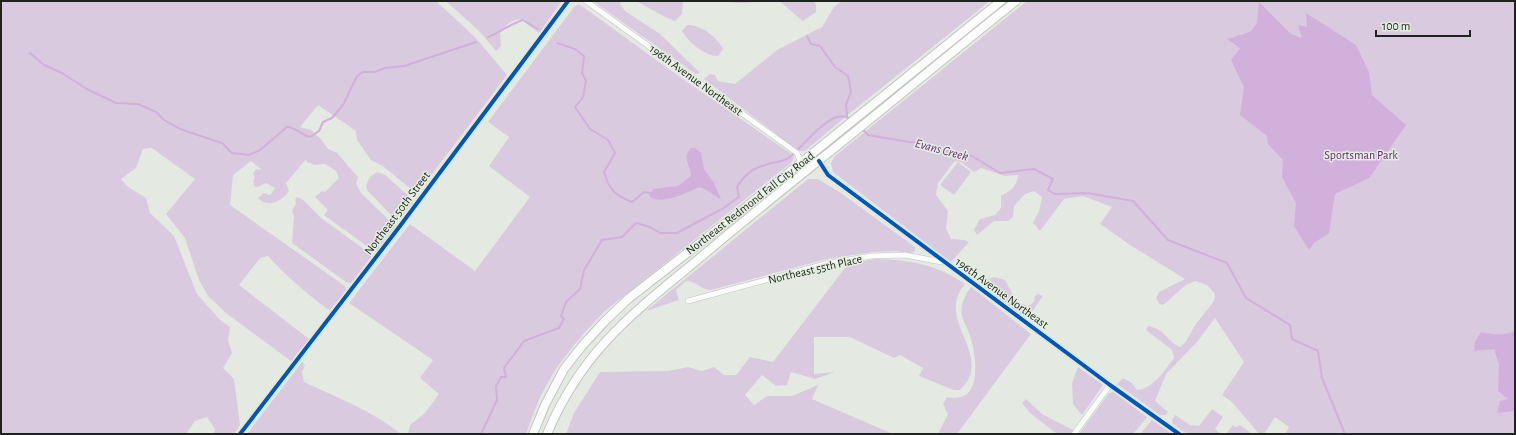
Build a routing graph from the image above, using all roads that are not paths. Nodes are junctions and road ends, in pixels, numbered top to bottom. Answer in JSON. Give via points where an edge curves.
{"nodes":[{"id":1,"x":568,"y":1,"type":"edge"},
{"id":2,"x":586,"y":1,"type":"edge"},
{"id":3,"x":1001,"y":1,"type":"edge"},
{"id":4,"x":1016,"y":1,"type":"edge"},
{"id":5,"x":823,"y":146,"type":"junction"},
{"id":6,"x":819,"y":161,"type":"junction"},
{"id":7,"x":801,"y":163,"type":"junction"},
{"id":8,"x":799,"y":176,"type":"junction"},
{"id":9,"x":943,"y":262,"type":"junction"},
{"id":10,"x":688,"y":301,"type":"dead end"},
{"id":11,"x":1110,"y":385,"type":"junction"},
{"id":12,"x":240,"y":434,"type":"edge"},
{"id":13,"x":533,"y":434,"type":"edge"},
{"id":14,"x":547,"y":434,"type":"edge"},
{"id":15,"x":1074,"y":434,"type":"edge"},
{"id":16,"x":1179,"y":434,"type":"edge"}],
"edges":[{"from":1,"to":12,"type":"street","name":"Northeast 50th Street"},
{"from":2,"to":7,"type":"street","name":"196th Avenue Northeast","via":[[797,153]]},
{"from":3,"to":5,"type":"main road","name":"Northeast Redmond Fall City Road"},
{"from":4,"to":6,"type":"main road","name":"Northeast Redmond Fall City Road"},
{"from":5,"to":6,"type":"main road"},
{"from":5,"to":7,"type":"main road","name":"Northeast Redmond Fall City Road"},
{"from":6,"to":8,"type":"main road","name":"Northeast Redmond Fall City Road"},
{"from":6,"to":9,"type":"street","name":"196th Avenue Northeast","via":[[828,175]]},
{"from":7,"to":8,"type":"main road"},
{"from":7,"to":13,"type":"main road","name":"Northeast Redmond Fall City Road","via":[[628,299],[604,322],[564,369],[544,405]]},
{"from":8,"to":14,"type":"main road","name":"Northeast Redmond Fall City Road","via":[[613,332],[576,377]]},
{"from":9,"to":10,"type":"street","name":"Northeast 55th Place","via":[[906,255],[871,256],[825,264]]},
{"from":9,"to":11,"type":"street","name":"196th Avenue Northeast"},
{"from":11,"to":15,"type":"street"},
{"from":11,"to":16,"type":"street","name":"196th Avenue Northeast"}]}
